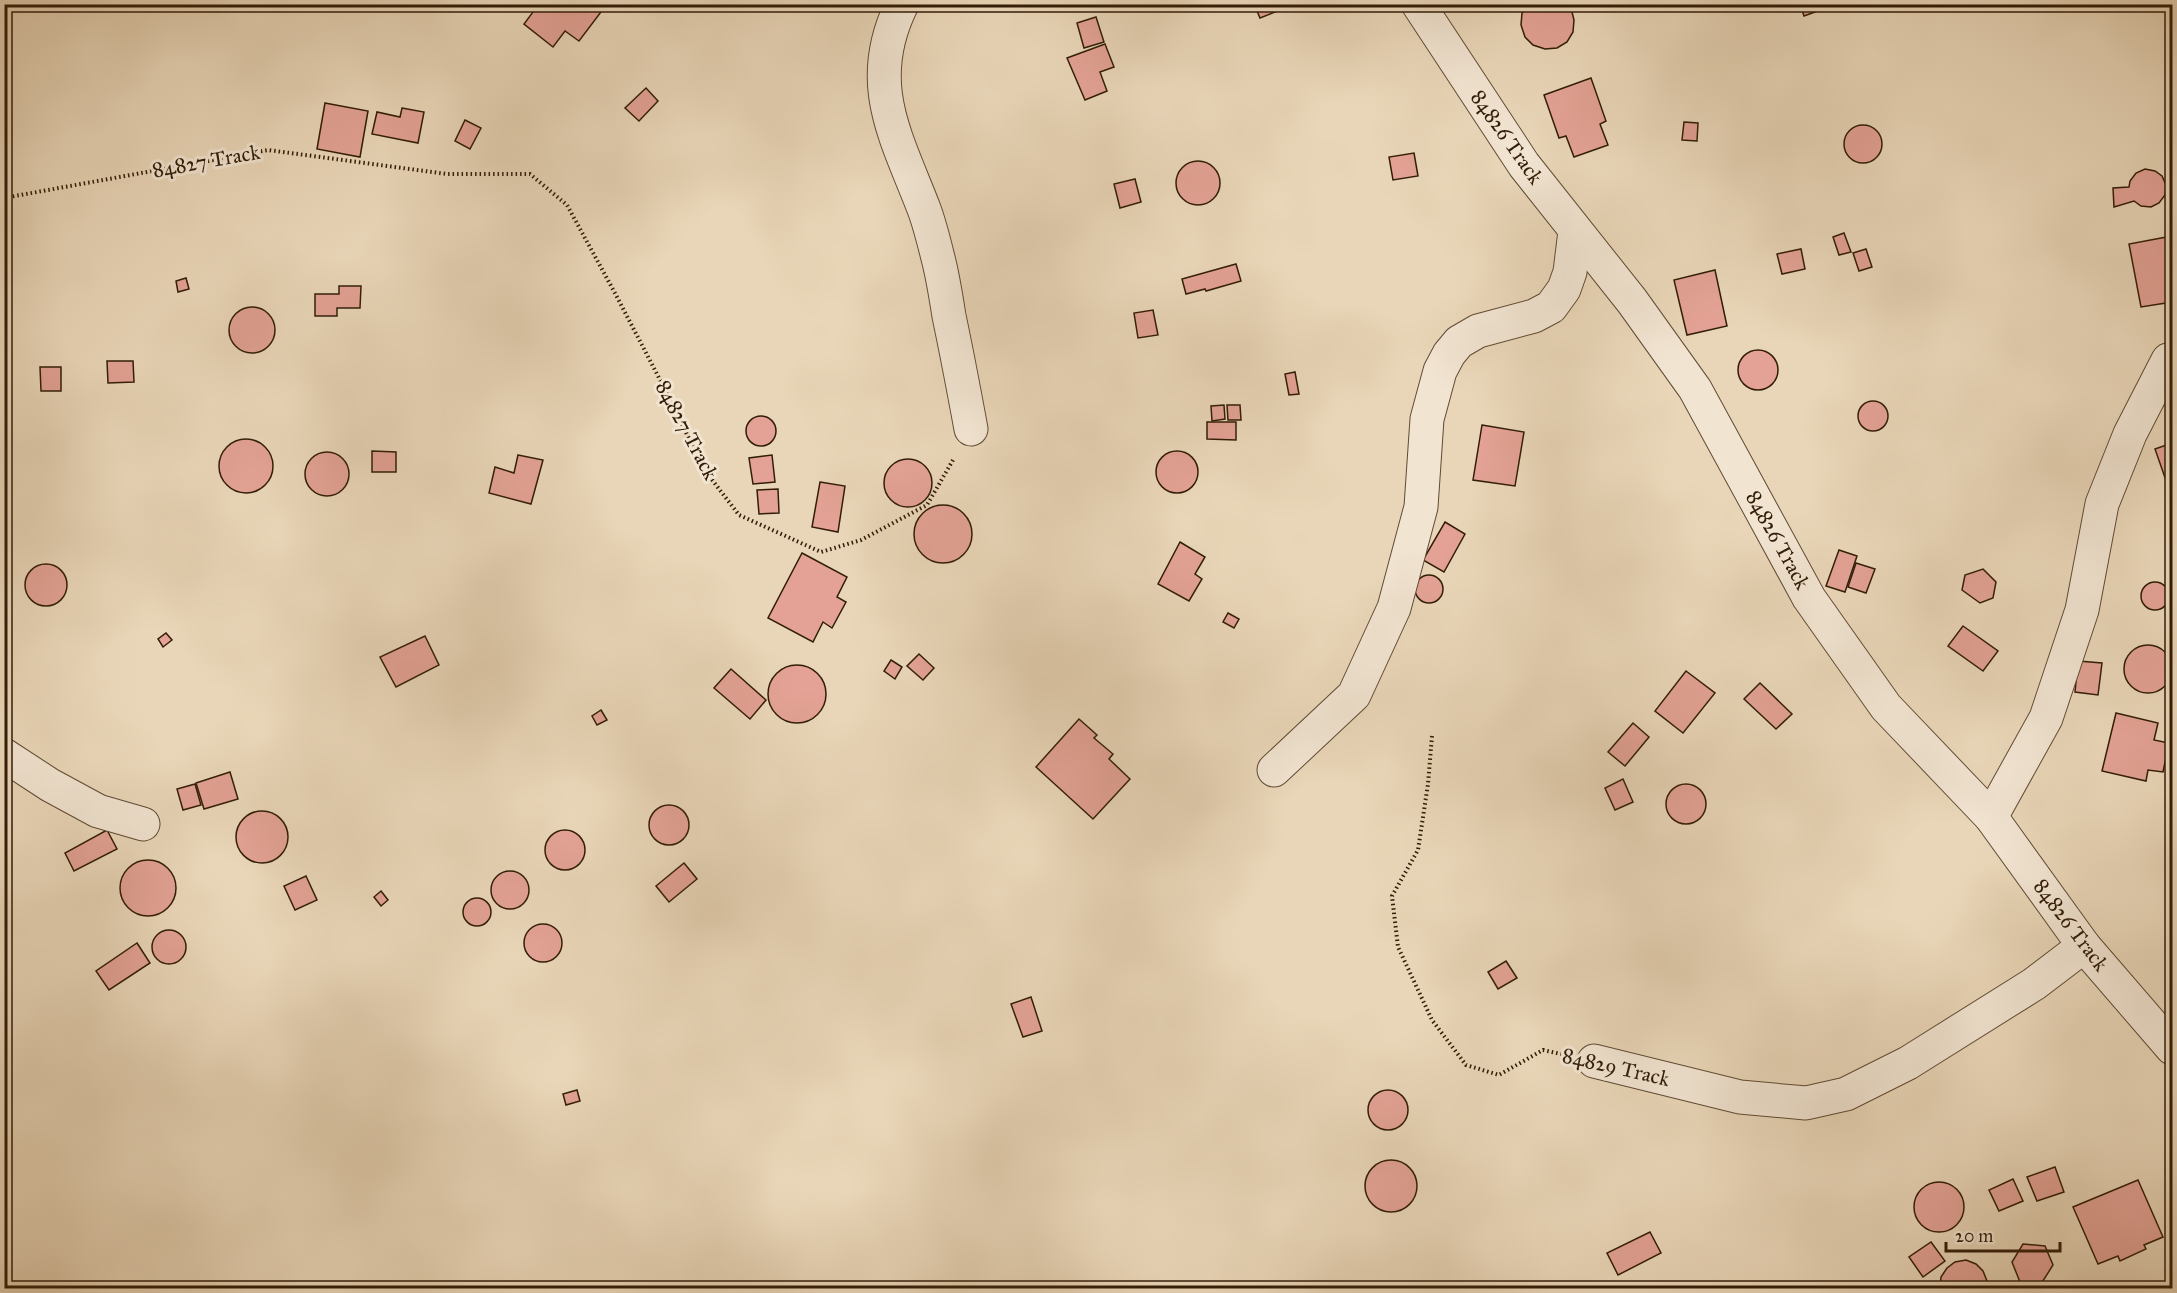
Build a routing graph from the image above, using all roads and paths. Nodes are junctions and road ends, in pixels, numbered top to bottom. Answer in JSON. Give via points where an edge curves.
{"nodes":[{"id":1,"x":902,"y":4,"type":"edge"},
{"id":2,"x":1418,"y":4,"type":"edge"},
{"id":3,"x":4,"y":198,"type":"edge"},
{"id":4,"x":1575,"y":231,"type":"junction"},
{"id":5,"x":2168,"y":360,"type":"dead end"},
{"id":6,"x":971,"y":429,"type":"joint"},
{"id":7,"x":1432,"y":736,"type":"dead end"},
{"id":8,"x":4,"y":755,"type":"edge"},
{"id":9,"x":1274,"y":770,"type":"dead end"},
{"id":10,"x":1991,"y":817,"type":"junction"},
{"id":11,"x":143,"y":824,"type":"dead end"},
{"id":12,"x":2084,"y":946,"type":"junction"},
{"id":13,"x":2172,"y":1048,"type":"edge"},
{"id":14,"x":1594,"y":1061,"type":"joint"}],
"edges":[{"from":1,"to":6,"type":"street","via":[[884,52],[884,91],[891,126],[925,211],[939,261]]},
{"from":2,"to":4,"type":"street","name":"84826 Track","via":[[1524,165]]},
{"from":3,"to":6,"type":"path","name":"84827 Track","via":[[268,150],[447,174],[530,174],[567,205],[703,468],[739,515],[821,552],[861,540],[927,505]]},
{"from":4,"to":9,"type":"street","via":[[1570,272],[1564,290],[1551,307],[1534,316],[1478,331],[1459,342],[1449,354],[1440,371],[1427,419],[1421,507],[1394,608],[1354,695]]},
{"from":4,"to":10,"type":"street","name":"84826 Track","via":[[1632,301],[1695,389],[1809,598],[1886,707]]},
{"from":5,"to":10,"type":"street","via":[[2130,434],[2102,504],[2082,610],[2046,718]]},
{"from":7,"to":14,"type":"path","name":"84829 Track","via":[[1418,850],[1392,896],[1398,947],[1432,1020],[1466,1065],[1498,1075],[1543,1050]]},
{"from":8,"to":11,"type":"street","via":[[98,811]]},
{"from":10,"to":12,"type":"street","name":"84826 Track"},
{"from":12,"to":13,"type":"street","name":"84826 Track"},
{"from":12,"to":14,"type":"street","name":"84829 Track","via":[[2034,984],[1908,1064],[1846,1094],[1806,1103],[1740,1098]]}]}
